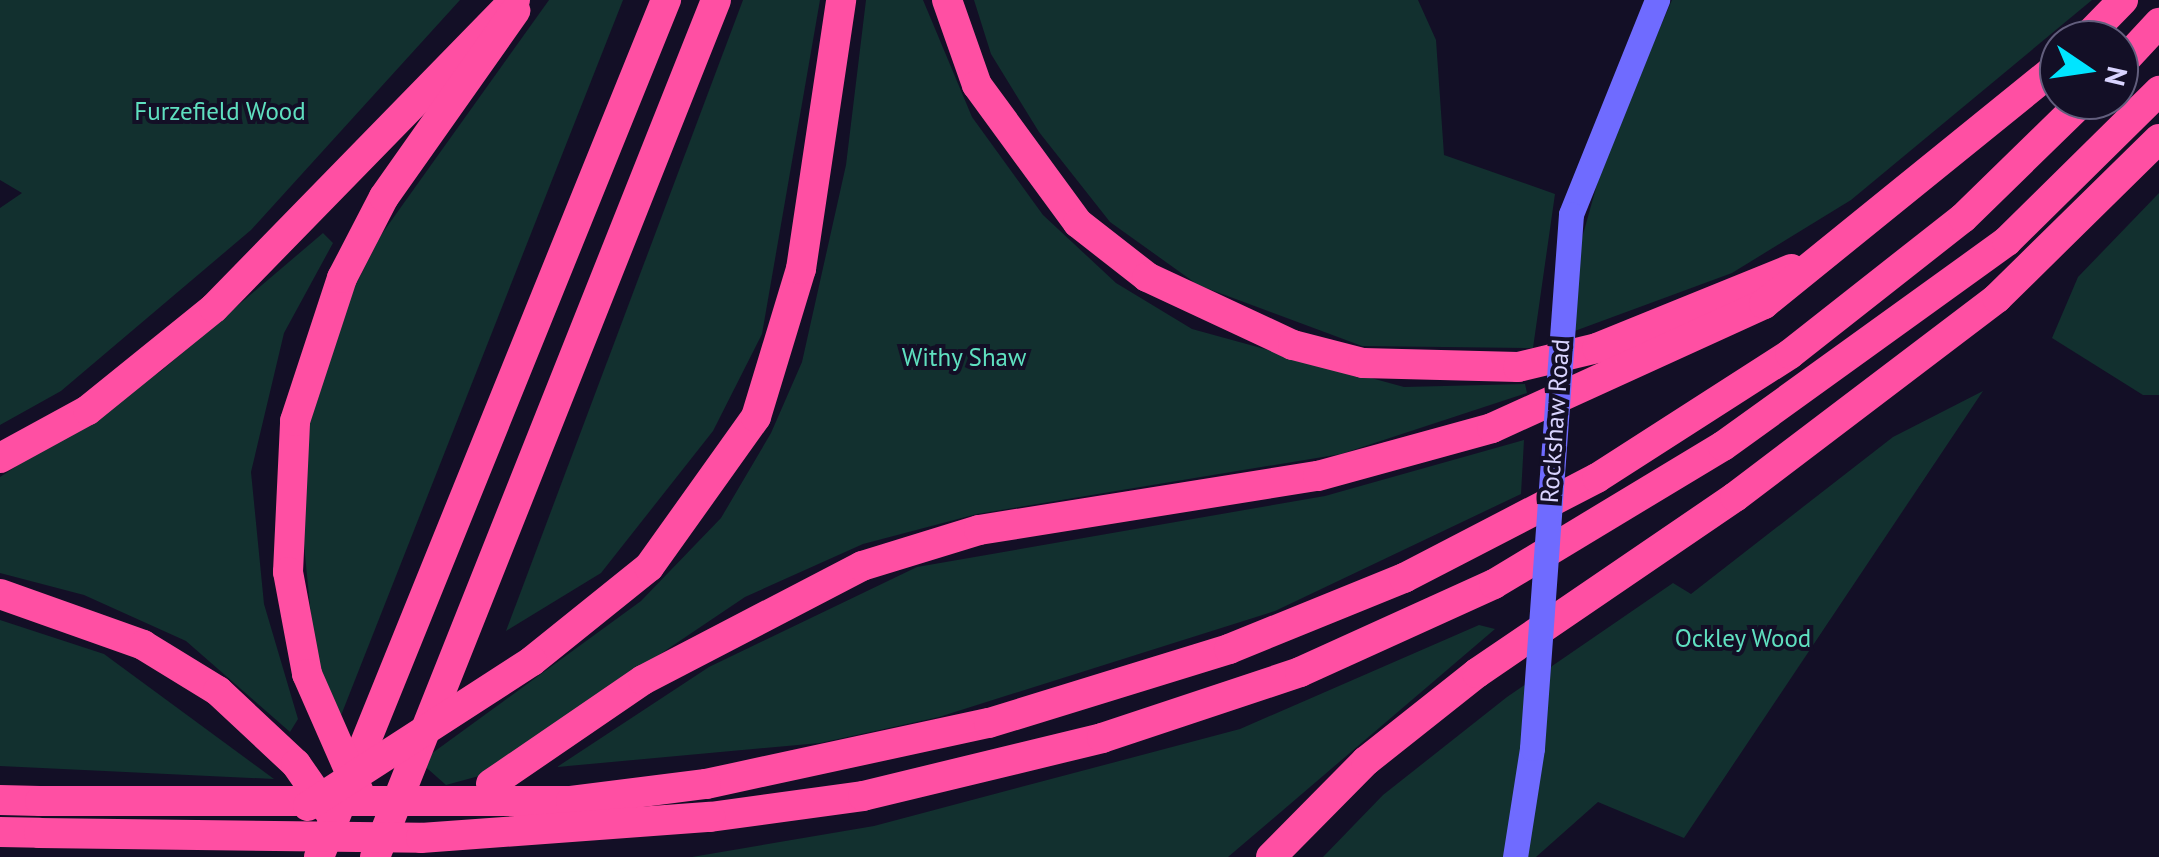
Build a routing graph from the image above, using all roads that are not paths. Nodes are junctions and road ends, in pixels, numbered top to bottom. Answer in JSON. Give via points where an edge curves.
{"nodes":[{"id":1,"x":518,"y":0,"type":"edge"},
{"id":2,"x":666,"y":0,"type":"edge"},
{"id":3,"x":716,"y":0,"type":"edge"},
{"id":4,"x":841,"y":0,"type":"edge"},
{"id":5,"x":947,"y":0,"type":"edge"},
{"id":6,"x":1657,"y":0,"type":"edge"},
{"id":7,"x":2123,"y":0,"type":"edge"},
{"id":8,"x":2104,"y":20,"type":"edge"},
{"id":9,"x":2159,"y":23,"type":"edge"},
{"id":10,"x":2139,"y":44,"type":"edge"},
{"id":11,"x":2039,"y":81,"type":"edge"},
{"id":12,"x":2159,"y":91,"type":"edge"},
{"id":13,"x":2063,"y":120,"type":"edge"},
{"id":14,"x":2159,"y":139,"type":"edge"},
{"id":15,"x":1804,"y":264,"type":"junction"},
{"id":16,"x":0,"y":458,"type":"edge"},
{"id":17,"x":0,"y":594,"type":"edge"},
{"id":18,"x":0,"y":800,"type":"edge"},
{"id":19,"x":0,"y":832,"type":"edge"},
{"id":20,"x":235,"y":857,"type":"edge"},
{"id":21,"x":320,"y":857,"type":"edge"},
{"id":22,"x":360,"y":857,"type":"edge"},
{"id":23,"x":374,"y":857,"type":"edge"},
{"id":24,"x":398,"y":857,"type":"edge"},
{"id":25,"x":1270,"y":857,"type":"edge"},
{"id":26,"x":1515,"y":857,"type":"edge"}],
"edges":[{"from":1,"to":16,"type":"highway","via":[[214,308],[88,410]]},
{"from":1,"to":24,"type":"highway","bridge":true,"via":[[384,197],[342,278],[295,422],[288,572],[307,674],[348,776]]},
{"from":2,"to":21,"type":"highway"},
{"from":3,"to":23,"type":"highway"},
{"from":4,"to":20,"type":"highway","bridge":true,"via":[[802,270],[756,418],[649,567],[532,661]]},
{"from":5,"to":15,"type":"highway","via":[[977,85],[1078,223],[1146,277],[1293,345],[1363,363],[1518,367],[1597,348]]},
{"from":6,"to":26,"type":"street","name":"Rockshaw Road","bridge":true,"via":[[1571,214],[1532,748]]},
{"from":7,"to":8,"type":"highway"},
{"from":9,"to":10,"type":"highway"},
{"from":11,"to":15,"type":"highway"},
{"from":12,"to":19,"type":"highway","bridge":true,"via":[[2007,240],[1723,446],[1494,584],[1300,672],[1102,738],[863,796],[710,818],[421,838]]},
{"from":13,"to":18,"type":"highway","bridge":true,"via":[[1963,218],[1790,354],[1598,478],[1404,578],[1229,649],[989,723],[706,784],[482,803]]},
{"from":14,"to":25,"type":"highway","via":[[1997,298],[1735,497],[1477,673],[1366,761]]},
{"from":15,"to":23,"type":"highway","bridge":true,"via":[[1764,304],[1492,428],[1318,476],[979,530],[862,566],[643,680]]},
{"from":17,"to":22,"type":"highway","bridge":true,"via":[[112,631],[218,691],[296,764]]}]}
